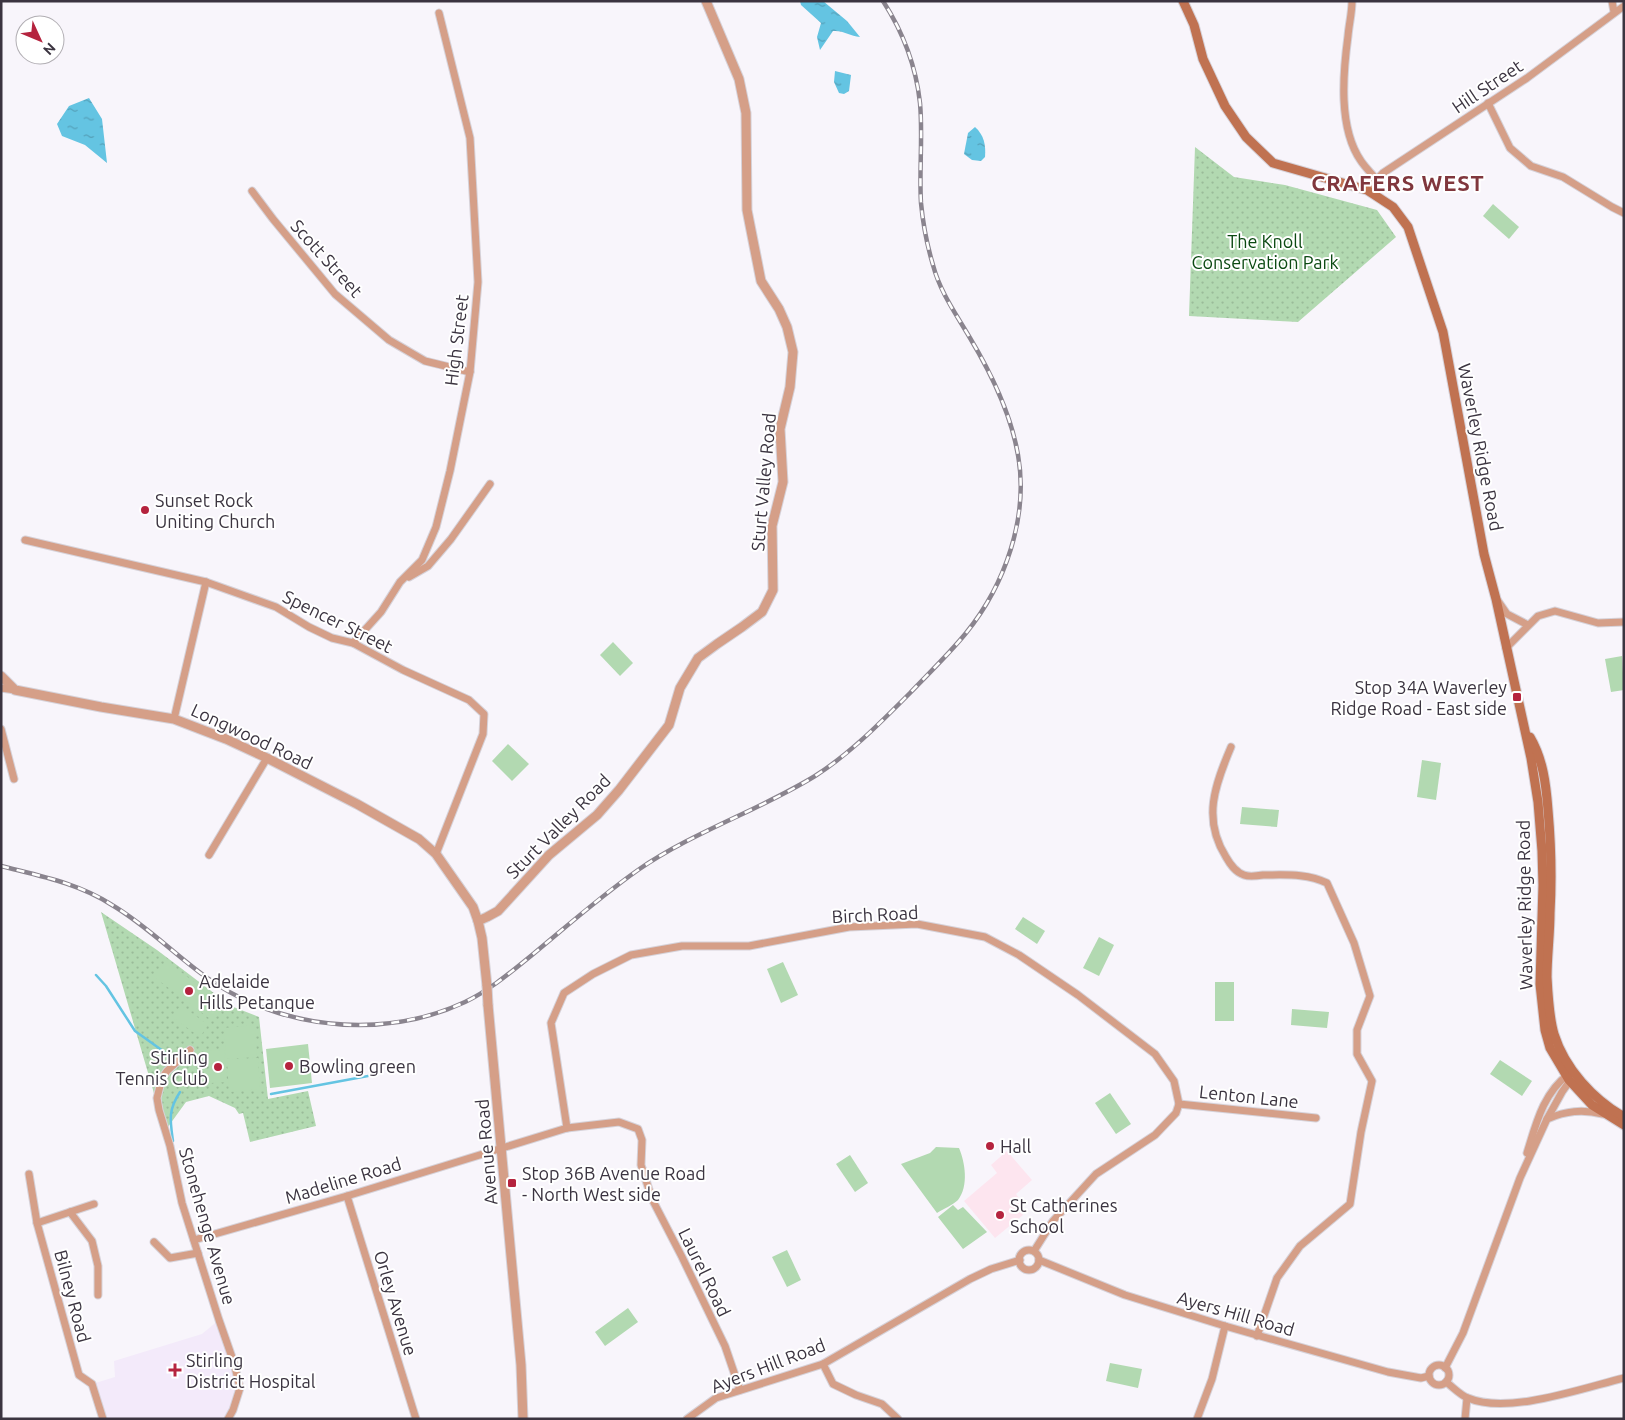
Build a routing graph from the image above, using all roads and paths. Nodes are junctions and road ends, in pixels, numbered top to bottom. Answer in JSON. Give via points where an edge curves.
{"nodes":[{"id":1,"x":706,"y":1,"type":"edge"},
{"id":2,"x":1183,"y":1,"type":"edge"},
{"id":3,"x":1352,"y":1,"type":"edge"},
{"id":4,"x":1612,"y":1,"type":"edge"},
{"id":5,"x":1624,"y":6,"type":"edge"},
{"id":6,"x":1614,"y":12,"type":"junction"},
{"id":7,"x":439,"y":13,"type":"dead end"},
{"id":8,"x":1488,"y":103,"type":"junction"},
{"id":9,"x":1376,"y":178,"type":"junction"},
{"id":10,"x":1367,"y":190,"type":"junction"},
{"id":11,"x":252,"y":191,"type":"dead end"},
{"id":12,"x":1624,"y":213,"type":"edge"},
{"id":13,"x":470,"y":372,"type":"junction"},
{"id":14,"x":490,"y":484,"type":"dead end"},
{"id":15,"x":26,"y":540,"type":"dead end"},
{"id":16,"x":206,"y":582,"type":"junction"},
{"id":17,"x":400,"y":582,"type":"junction"},
{"id":18,"x":1496,"y":599,"type":"junction"},
{"id":19,"x":1624,"y":622,"type":"edge"},
{"id":20,"x":1528,"y":625,"type":"junction"},
{"id":21,"x":353,"y":643,"type":"junction"},
{"id":22,"x":1506,"y":648,"type":"junction"},
{"id":23,"x":1,"y":676,"type":"edge"},
{"id":24,"x":1,"y":688,"type":"edge"},
{"id":25,"x":15,"y":690,"type":"junction"},
{"id":26,"x":174,"y":719,"type":"junction"},
{"id":27,"x":1,"y":729,"type":"edge"},
{"id":28,"x":1231,"y":747,"type":"dead end"},
{"id":29,"x":267,"y":758,"type":"junction"},
{"id":30,"x":14,"y":779,"type":"dead end"},
{"id":31,"x":436,"y":854,"type":"junction"},
{"id":32,"x":209,"y":855,"type":"dead end"},
{"id":33,"x":460,"y":887,"type":"joint"},
{"id":34,"x":478,"y":921,"type":"junction"},
{"id":35,"x":190,"y":1050,"type":"dead end"},
{"id":36,"x":1571,"y":1075,"type":"junction"},
{"id":37,"x":1179,"y":1104,"type":"junction"},
{"id":38,"x":1604,"y":1114,"type":"junction"},
{"id":39,"x":1624,"y":1117,"type":"edge"},
{"id":40,"x":1316,"y":1118,"type":"dead end"},
{"id":41,"x":1547,"y":1119,"type":"junction"},
{"id":42,"x":1624,"y":1125,"type":"edge"},
{"id":43,"x":567,"y":1128,"type":"junction"},
{"id":44,"x":501,"y":1147,"type":"junction"},
{"id":45,"x":29,"y":1174,"type":"dead end"},
{"id":46,"x":1520,"y":1178,"type":"junction"},
{"id":47,"x":347,"y":1196,"type":"junction"},
{"id":48,"x":94,"y":1204,"type":"dead end"},
{"id":49,"x":70,"y":1212,"type":"junction"},
{"id":50,"x":37,"y":1223,"type":"junction"},
{"id":51,"x":194,"y":1240,"type":"junction"},
{"id":52,"x":154,"y":1242,"type":"dead end"},
{"id":53,"x":1034,"y":1251,"type":"junction"},
{"id":54,"x":198,"y":1253,"type":"junction"},
{"id":55,"x":1020,"y":1260,"type":"junction"},
{"id":56,"x":1039,"y":1260,"type":"junction"},
{"id":57,"x":98,"y":1295,"type":"dead end"},
{"id":58,"x":1225,"y":1326,"type":"junction"},
{"id":59,"x":1257,"y":1336,"type":"junction"},
{"id":60,"x":823,"y":1364,"type":"junction"},
{"id":61,"x":1445,"y":1368,"type":"junction"},
{"id":62,"x":1429,"y":1376,"type":"junction"},
{"id":63,"x":1624,"y":1378,"type":"edge"},
{"id":64,"x":1446,"y":1382,"type":"junction"},
{"id":65,"x":740,"y":1390,"type":"junction"},
{"id":66,"x":1467,"y":1398,"type":"junction"},
{"id":67,"x":689,"y":1418,"type":"edge"},
{"id":68,"x":103,"y":1419,"type":"edge"},
{"id":69,"x":228,"y":1419,"type":"edge"},
{"id":70,"x":416,"y":1419,"type":"edge"},
{"id":71,"x":523,"y":1419,"type":"edge"},
{"id":72,"x":898,"y":1419,"type":"edge"},
{"id":73,"x":1198,"y":1419,"type":"edge"},
{"id":74,"x":1465,"y":1419,"type":"edge"}],
"edges":[{"from":1,"to":34,"type":"street","name":"Sturt Valley Road","via":[[739,79],[746,113],[747,210],[762,281],[780,309],[793,352],[790,387],[780,429],[782,482],[772,526],[773,590],[762,612],[698,658],[680,688],[669,725],[597,814],[549,855],[498,911]]},
{"from":2,"to":10,"type":"main road","name":"Waverley Ridge Road","via":[[1194,25],[1203,59],[1225,106],[1246,137],[1273,163]]},
{"from":3,"to":9,"type":"street","via":[[1344,86],[1345,118],[1354,148]]},
{"from":4,"to":6,"type":"street"},
{"from":5,"to":6,"type":"street","name":"Hill Street"},
{"from":6,"to":8,"type":"street","name":"Hill Street","via":[[1527,78]]},
{"from":7,"to":13,"type":"street","name":"High Street","via":[[470,138],[478,282]]},
{"from":8,"to":9,"type":"street","name":"Hill Street"},
{"from":8,"to":12,"type":"street","via":[[1510,148],[1531,166],[1562,177]]},
{"from":9,"to":10,"type":"street","name":"Hill Street"},
{"from":10,"to":18,"type":"main road","name":"Waverley Ridge Road","via":[[1394,207],[1408,227],[1443,332],[1484,554]]},
{"from":11,"to":13,"type":"street","name":"Scott Street","via":[[335,294],[388,340],[425,361]]},
{"from":13,"to":17,"type":"street","name":"High Street","via":[[436,527],[422,560]]},
{"from":14,"to":17,"type":"street","via":[[428,566]]},
{"from":15,"to":16,"type":"street","name":"Spencer Street"},
{"from":16,"to":21,"type":"street","name":"Spencer Street","via":[[276,607],[332,638]]},
{"from":16,"to":26,"type":"street"},
{"from":17,"to":21,"type":"street","name":"High Street","via":[[381,612]]},
{"from":18,"to":20,"type":"street","via":[[1507,614]]},
{"from":18,"to":22,"type":"main road","name":"Waverley Ridge Road"},
{"from":19,"to":20,"type":"street","via":[[1598,623],[1555,611],[1538,616]]},
{"from":20,"to":22,"type":"street"},
{"from":21,"to":31,"type":"street","name":"Spencer Street","via":[[469,700],[484,714],[483,734]]},
{"from":22,"to":36,"type":"main road","name":"Waverley Ridge Road","via":[[1526,730],[1538,802],[1543,885],[1542,1011],[1550,1048]]},
{"from":23,"to":25,"type":"street"},
{"from":24,"to":25,"type":"street"},
{"from":25,"to":26,"type":"street","name":"Longwood Road"},
{"from":26,"to":29,"type":"street","name":"Longwood Road"},
{"from":27,"to":30,"type":"street"},
{"from":28,"to":59,"type":"street","via":[[1213,797],[1213,825],[1222,852],[1233,869],[1245,876],[1290,875],[1316,878],[1327,883],[1354,943],[1370,996],[1356,1030],[1357,1054],[1372,1082],[1350,1204],[1300,1246],[1276,1278]]},
{"from":29,"to":31,"type":"street","name":"Longwood Road","via":[[399,827]]},
{"from":29,"to":32,"type":"street"},
{"from":31,"to":33,"type":"street","name":"Longwood Road"},
{"from":33,"to":34,"type":"street","name":"Avenue Road","via":[[473,906]]},
{"from":34,"to":44,"type":"street","name":"Avenue Road","bridge":true},
{"from":35,"to":51,"type":"street","name":"Stonehenge Avenue","via":[[162,1078],[157,1098]]},
{"from":36,"to":38,"type":"main road","name":"Waverley Ridge Road","via":[[1580,1094]]},
{"from":36,"to":39,"type":"main road","name":"Waverley Ridge Road","via":[[1609,1109]]},
{"from":36,"to":41,"type":"street"},
{"from":36,"to":46,"type":"street","via":[[1548,1095]]},
{"from":37,"to":40,"type":"street","name":"Lenton Lane"},
{"from":37,"to":43,"type":"street","name":"Birch Road","via":[[1174,1081],[1155,1054],[1019,955],[985,937],[908,924],[848,927],[749,946],[682,946],[631,955],[593,974],[564,993],[551,1023]]},
{"from":37,"to":53,"type":"street","via":[[1176,1112],[1155,1135],[1096,1174],[1053,1221]]},
{"from":38,"to":41,"type":"street","name":"Waverley Ridge Road","via":[[1575,1110]]},
{"from":38,"to":42,"type":"main road","name":"Waverley Ridge Road"},
{"from":41,"to":46,"type":"street"},
{"from":43,"to":44,"type":"street","name":"Laurel Road"},
{"from":43,"to":65,"type":"street","name":"Laurel Road","via":[[620,1122],[638,1129],[642,1140],[641,1165],[652,1199],[725,1346]]},
{"from":44,"to":47,"type":"street","name":"Madeline Road"},
{"from":44,"to":71,"type":"street","name":"Avenue Road"},
{"from":45,"to":50,"type":"street","name":"Bilney Road"},
{"from":46,"to":61,"type":"street","via":[[1464,1332]]},
{"from":47,"to":51,"type":"street","name":"Madeline Road"},
{"from":47,"to":70,"type":"street","name":"Orley Avenue"},
{"from":48,"to":49,"type":"street"},
{"from":49,"to":50,"type":"street"},
{"from":49,"to":57,"type":"street","via":[[92,1241],[98,1266]]},
{"from":50,"to":68,"type":"street","name":"Bilney Road","via":[[79,1375],[92,1384]]},
{"from":51,"to":54,"type":"street","name":"Stonehenge Avenue"},
{"from":52,"to":54,"type":"street","via":[[170,1258]]},
{"from":53,"to":55,"type":"street","via":[[1024,1252]]},
{"from":53,"to":56,"type":"street"},
{"from":54,"to":69,"type":"street","name":"Stonehenge Avenue","via":[[240,1388]]},
{"from":55,"to":56,"type":"street","via":[[1022,1266],[1031,1269]]},
{"from":55,"to":60,"type":"street","name":"Ayers Hill Road","via":[[970,1279]]},
{"from":56,"to":58,"type":"street","name":"Ayers Hill Road","via":[[1125,1295]]},
{"from":58,"to":59,"type":"street","name":"Ayers Hill Road"},
{"from":58,"to":73,"type":"street"},
{"from":59,"to":62,"type":"street","name":"Ayers Hill Road","via":[[1388,1372],[1421,1378]]},
{"from":60,"to":65,"type":"street","name":"Ayers Hill Road"},
{"from":60,"to":72,"type":"street","via":[[833,1384],[882,1404]]},
{"from":61,"to":62,"type":"street","via":[[1436,1366]]},
{"from":61,"to":64,"type":"street","via":[[1449,1375]]},
{"from":62,"to":64,"type":"street","via":[[1437,1385]]},
{"from":63,"to":66,"type":"street","via":[[1525,1402],[1485,1403]]},
{"from":64,"to":66,"type":"street"},
{"from":65,"to":67,"type":"street","name":"Ayers Hill Road","via":[[716,1398]]},
{"from":66,"to":74,"type":"street"}]}
